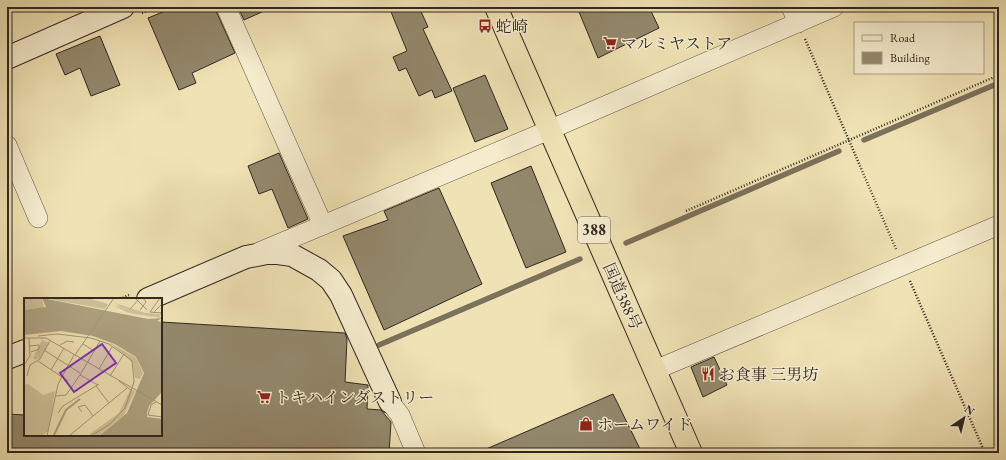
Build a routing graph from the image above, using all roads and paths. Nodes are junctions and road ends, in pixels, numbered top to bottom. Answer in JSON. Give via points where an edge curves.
{"nodes":[{"id":1,"x":123,"y":7,"type":"edge"},
{"id":2,"x":226,"y":7,"type":"edge"},
{"id":3,"x":496,"y":7,"type":"edge"},
{"id":4,"x":834,"y":7,"type":"edge"},
{"id":5,"x":794,"y":15,"type":"edge"},
{"id":6,"x":7,"y":58,"type":"edge"},
{"id":7,"x":999,"y":75,"type":"edge"},
{"id":8,"x":550,"y":130,"type":"junction"},
{"id":9,"x":849,"y":140,"type":"junction"},
{"id":10,"x":7,"y":145,"type":"edge"},
{"id":11,"x":686,"y":211,"type":"dead end"},
{"id":12,"x":38,"y":218,"type":"dead end"},
{"id":13,"x":323,"y":225,"type":"junction"},
{"id":14,"x":999,"y":225,"type":"edge"},
{"id":15,"x":246,"y":257,"type":"junction"},
{"id":16,"x":904,"y":265,"type":"junction"},
{"id":17,"x":150,"y":298,"type":"edge"},
{"id":18,"x":24,"y":351,"type":"edge"},
{"id":19,"x":7,"y":358,"type":"edge"},
{"id":20,"x":655,"y":370,"type":"junction"},
{"id":21,"x":390,"y":402,"type":"joint"},
{"id":22,"x":416,"y":453,"type":"edge"},
{"id":23,"x":691,"y":453,"type":"edge"},
{"id":24,"x":985,"y":453,"type":"edge"}],
"edges":[{"from":1,"to":6,"type":"street"},
{"from":2,"to":13,"type":"street"},
{"from":3,"to":8,"type":"highway","name":"国道388号","number":"388"},
{"from":4,"to":5,"type":"street"},
{"from":5,"to":8,"type":"street"},
{"from":5,"to":9,"type":"path"},
{"from":7,"to":9,"type":"path"},
{"from":8,"to":13,"type":"street"},
{"from":8,"to":20,"type":"highway","name":"国道388号","number":"388"},
{"from":9,"to":11,"type":"path"},
{"from":9,"to":16,"type":"path"},
{"from":10,"to":12,"type":"street"},
{"from":13,"to":15,"type":"street"},
{"from":14,"to":16,"type":"street"},
{"from":15,"to":17,"type":"street"},
{"from":15,"to":21,"type":"street","via":[[278,253],[292,255],[331,280],[341,295]]},
{"from":16,"to":20,"type":"street"},
{"from":16,"to":24,"type":"path"},
{"from":18,"to":19,"type":"street"},
{"from":20,"to":23,"type":"highway","name":"国道388号","number":"388"},
{"from":21,"to":22,"type":"street","via":[[400,415]]}]}
